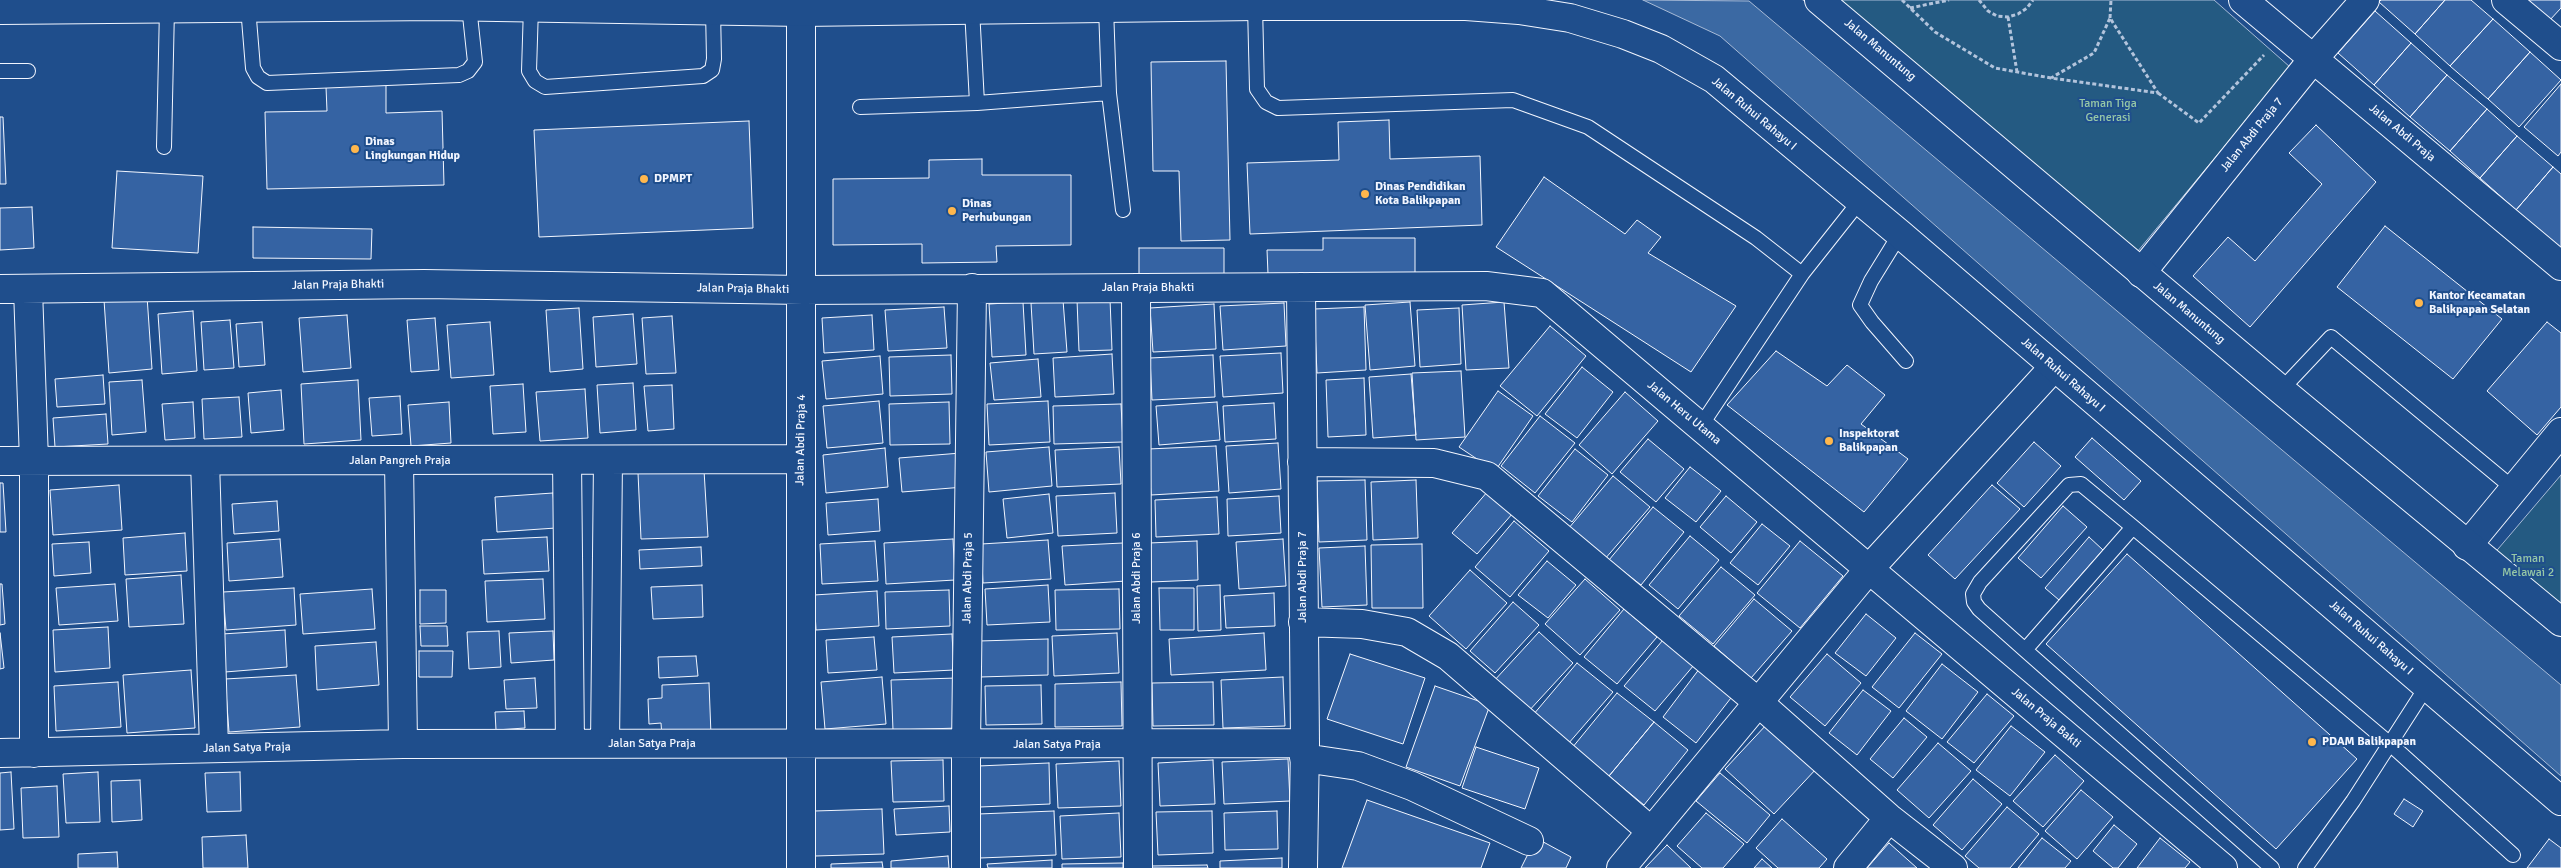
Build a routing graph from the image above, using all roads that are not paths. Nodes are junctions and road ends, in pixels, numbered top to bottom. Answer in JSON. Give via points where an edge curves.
{"nodes":[{"id":1,"x":1819,"y":0,"type":"edge"},
{"id":2,"x":2243,"y":0,"type":"edge"},
{"id":3,"x":2365,"y":0,"type":"edge"},
{"id":4,"x":2506,"y":0,"type":"edge"},
{"id":5,"x":469,"y":6,"type":"junction"},
{"id":6,"x":801,"y":6,"type":"edge"},
{"id":7,"x":1255,"y":6,"type":"junction"},
{"id":8,"x":248,"y":7,"type":"junction"},
{"id":9,"x":531,"y":7,"type":"junction"},
{"id":10,"x":167,"y":8,"type":"junction"},
{"id":11,"x":1106,"y":8,"type":"junction"},
{"id":12,"x":972,"y":9,"type":"junction"},
{"id":13,"x":0,"y":10,"type":"edge"},
{"id":14,"x":713,"y":10,"type":"junction"},
{"id":15,"x":2561,"y":46,"type":"edge"},
{"id":16,"x":2314,"y":58,"type":"junction"},
{"id":17,"x":0,"y":71,"type":"edge"},
{"id":18,"x":28,"y":71,"type":"dead end"},
{"id":19,"x":1109,"y":93,"type":"junction"},
{"id":20,"x":977,"y":103,"type":"junction"},
{"id":21,"x":860,"y":107,"type":"dead end"},
{"id":22,"x":164,"y":147,"type":"dead end"},
{"id":23,"x":1859,"y":202,"type":"junction"},
{"id":24,"x":1123,"y":210,"type":"dead end"},
{"id":25,"x":1900,"y":234,"type":"junction"},
{"id":26,"x":2561,"y":266,"type":"edge"},
{"id":27,"x":2141,"y":273,"type":"junction"},
{"id":28,"x":1802,"y":274,"type":"junction"},
{"id":29,"x":1486,"y":286,"type":"joint"},
{"id":30,"x":1301,"y":287,"type":"junction"},
{"id":31,"x":972,"y":288,"type":"junction"},
{"id":32,"x":1136,"y":288,"type":"junction"},
{"id":33,"x":28,"y":289,"type":"junction"},
{"id":34,"x":0,"y":290,"type":"edge"},
{"id":35,"x":803,"y":290,"type":"junction"},
{"id":36,"x":1906,"y":361,"type":"dead end"},
{"id":37,"x":2054,"y":367,"type":"junction"},
{"id":38,"x":2281,"y":390,"type":"junction"},
{"id":39,"x":1700,"y":426,"type":"junction"},
{"id":40,"x":2561,"y":432,"type":"edge"},
{"id":41,"x":800,"y":459,"type":"junction"},
{"id":42,"x":34,"y":460,"type":"junction"},
{"id":43,"x":204,"y":460,"type":"junction"},
{"id":44,"x":567,"y":460,"type":"junction"},
{"id":45,"x":608,"y":460,"type":"junction"},
{"id":46,"x":0,"y":461,"type":"edge"},
{"id":47,"x":399,"y":461,"type":"junction"},
{"id":48,"x":1302,"y":462,"type":"junction"},
{"id":49,"x":2514,"y":489,"type":"junction"},
{"id":50,"x":2133,"y":527,"type":"junction"},
{"id":51,"x":2467,"y":546,"type":"junction"},
{"id":52,"x":1869,"y":568,"type":"junction"},
{"id":53,"x":1304,"y":622,"type":"junction"},
{"id":54,"x":2561,"y":622,"type":"edge"},
{"id":55,"x":2025,"y":650,"type":"junction"},
{"id":56,"x":2427,"y":686,"type":"junction"},
{"id":57,"x":1759,"y":703,"type":"junction"},
{"id":58,"x":800,"y":743,"type":"junction"},
{"id":59,"x":2389,"y":743,"type":"junction"},
{"id":60,"x":403,"y":744,"type":"junction"},
{"id":61,"x":570,"y":744,"type":"junction"},
{"id":62,"x":605,"y":744,"type":"junction"},
{"id":63,"x":1137,"y":744,"type":"junction"},
{"id":64,"x":966,"y":745,"type":"junction"},
{"id":65,"x":214,"y":748,"type":"junction"},
{"id":66,"x":1305,"y":751,"type":"junction"},
{"id":67,"x":0,"y":753,"type":"edge"},
{"id":68,"x":34,"y":753,"type":"junction"},
{"id":69,"x":2561,"y":802,"type":"edge"},
{"id":70,"x":1889,"y":818,"type":"junction"},
{"id":71,"x":1651,"y":831,"type":"junction"},
{"id":72,"x":1529,"y":841,"type":"dead end"},
{"id":73,"x":2513,"y":856,"type":"dead end"},
{"id":74,"x":801,"y":868,"type":"edge"},
{"id":75,"x":966,"y":868,"type":"edge"},
{"id":76,"x":1138,"y":868,"type":"edge"},
{"id":77,"x":1303,"y":868,"type":"edge"},
{"id":78,"x":1621,"y":868,"type":"edge"},
{"id":79,"x":1848,"y":868,"type":"edge"},
{"id":80,"x":1953,"y":868,"type":"edge"},
{"id":81,"x":2223,"y":868,"type":"edge"},
{"id":82,"x":2272,"y":868,"type":"edge"},
{"id":83,"x":2305,"y":868,"type":"edge"}],
"edges":[{"from":1,"to":27,"type":"street","name":"Jalan Manuntung"},
{"from":2,"to":16,"type":"street","name":"Jalan Abdi Praja"},
{"from":3,"to":16,"type":"street","name":"Jalan Abdi Praja 7"},
{"from":4,"to":15,"type":"street"},
{"from":5,"to":8,"type":"street","name":"Jalan Ruhui Rahayu I"},
{"from":5,"to":8,"type":"lane","via":[[475,62],[468,71],[459,75],[267,83],[253,68]]},
{"from":5,"to":9,"type":"street","name":"Jalan Ruhui Rahayu I"},
{"from":6,"to":12,"type":"street","name":"Jalan Ruhui Rahayu I"},
{"from":6,"to":14,"type":"street","name":"Jalan Ruhui Rahayu I"},
{"from":6,"to":35,"type":"street","name":"Jalan Abdi Praja 4"},
{"from":7,"to":11,"type":"street","name":"Jalan Ruhui Rahayu I"},
{"from":7,"to":23,"type":"street","name":"Jalan Ruhui Rahayu I","via":[[1466,6],[1519,10],[1570,18],[1623,34],[1661,49],[1714,79]]},
{"from":7,"to":28,"type":"lane","via":[[1257,89],[1266,102],[1278,108],[1513,100],[1588,127],[1756,238]]},
{"from":8,"to":10,"type":"street","name":"Jalan Ruhui Rahayu I"},
{"from":9,"to":14,"type":"street","name":"Jalan Ruhui Rahayu I"},
{"from":9,"to":14,"type":"lane","via":[[529,71],[535,81],[545,87],[703,76],[712,70],[714,59]]},
{"from":10,"to":13,"type":"street","name":"Jalan Ruhui Rahayu I"},
{"from":10,"to":22,"type":"lane"},
{"from":11,"to":12,"type":"street","name":"Jalan Ruhui Rahayu I"},
{"from":11,"to":19,"type":"lane"},
{"from":12,"to":20,"type":"lane"},
{"from":16,"to":26,"type":"street","name":"Jalan Abdi Praja"},
{"from":16,"to":27,"type":"street","name":"Jalan Abdi Praja 7"},
{"from":17,"to":18,"type":"lane"},
{"from":19,"to":20,"type":"lane"},
{"from":19,"to":24,"type":"lane"},
{"from":20,"to":21,"type":"lane"},
{"from":23,"to":25,"type":"street","name":"Jalan Ruhui Rahayu I"},
{"from":23,"to":28,"type":"lane"},
{"from":25,"to":36,"type":"lane","via":[[1860,305]]},
{"from":25,"to":37,"type":"street","name":"Jalan Ruhui Rahayu I"},
{"from":27,"to":38,"type":"street","name":"Jalan Manuntung"},
{"from":28,"to":39,"type":"lane"},
{"from":29,"to":30,"type":"street","name":"Jalan Praja Bhakti"},
{"from":29,"to":39,"type":"street","name":"Jalan Heru Utama","via":[[1542,294]]},
{"from":30,"to":32,"type":"street","name":"Jalan Praja Bhakti"},
{"from":30,"to":48,"type":"street","name":"Jalan Abdi Praja 7"},
{"from":31,"to":32,"type":"street","name":"Jalan Praja Bhakti"},
{"from":31,"to":35,"type":"street","name":"Jalan Praja Bhakti"},
{"from":31,"to":64,"type":"street","name":"Jalan Abdi Praja 5"},
{"from":32,"to":63,"type":"street","name":"Jalan Abdi Praja 6"},
{"from":33,"to":34,"type":"street","name":"Jalan Praja Bhakti"},
{"from":33,"to":35,"type":"street","name":"Jalan Praja Bhakti","via":[[424,284]]},
{"from":33,"to":42,"type":"street"},
{"from":35,"to":41,"type":"street","name":"Jalan Abdi Praja 4"},
{"from":37,"to":52,"type":"street"},
{"from":37,"to":56,"type":"street","name":"Jalan Ruhui Rahayu I"},
{"from":38,"to":49,"type":"lane","via":[[2331,337]]},
{"from":38,"to":51,"type":"street","name":"Jalan Manuntung"},
{"from":39,"to":52,"type":"street","name":"Jalan Heru Utama"},
{"from":40,"to":49,"type":"street"},
{"from":41,"to":45,"type":"street","name":"Jalan Pangreh Praja"},
{"from":41,"to":58,"type":"street","name":"Jalan Abdi Praja 4"},
{"from":42,"to":43,"type":"street","name":"Jalan Pangreh Praja"},
{"from":42,"to":46,"type":"street","name":"Jalan Pangreh Praja"},
{"from":42,"to":68,"type":"street"},
{"from":43,"to":47,"type":"street","name":"Jalan Pangreh Praja"},
{"from":43,"to":65,"type":"street"},
{"from":44,"to":45,"type":"street","name":"Jalan Pangreh Praja"},
{"from":44,"to":47,"type":"street","name":"Jalan Pangreh Praja"},
{"from":44,"to":61,"type":"street"},
{"from":45,"to":62,"type":"street"},
{"from":47,"to":60,"type":"street"},
{"from":48,"to":53,"type":"street","name":"Jalan Abdi Praja 7"},
{"from":48,"to":57,"type":"street","via":[[1434,463],[1487,476]]},
{"from":49,"to":51,"type":"street"},
{"from":50,"to":55,"type":"lane"},
{"from":50,"to":55,"type":"lane","via":[[2081,484],[2069,484],[1980,582],[1973,594],[1974,602]]},
{"from":50,"to":59,"type":"lane"},
{"from":51,"to":54,"type":"street","name":"Jalan Manuntung"},
{"from":52,"to":57,"type":"street"},
{"from":52,"to":81,"type":"street","name":"Jalan Praja Bakti"},
{"from":53,"to":66,"type":"street","name":"Jalan Abdi Praja 7"},
{"from":53,"to":71,"type":"street","via":[[1362,624],[1415,636],[1448,656]]},
{"from":55,"to":82,"type":"lane"},
{"from":56,"to":59,"type":"lane"},
{"from":56,"to":69,"type":"street","name":"Jalan Ruhui Rahayu I"},
{"from":57,"to":70,"type":"street"},
{"from":57,"to":71,"type":"street"},
{"from":58,"to":62,"type":"street","name":"Jalan Satya Praja"},
{"from":58,"to":64,"type":"street","name":"Jalan Satya Praja"},
{"from":58,"to":74,"type":"street","name":"Jalan Abdi Praja 4"},
{"from":59,"to":73,"type":"lane"},
{"from":59,"to":83,"type":"lane"},
{"from":60,"to":61,"type":"street","name":"Jalan Satya Praja"},
{"from":60,"to":65,"type":"street","name":"Jalan Satya Praja"},
{"from":61,"to":62,"type":"street","name":"Jalan Satya Praja"},
{"from":63,"to":64,"type":"street","name":"Jalan Satya Praja"},
{"from":63,"to":66,"type":"street","name":"Jalan Satya Praja"},
{"from":63,"to":76,"type":"street","name":"Jalan Abdi Praja 6"},
{"from":64,"to":75,"type":"street","name":"Jalan Abdi Praja 5"},
{"from":65,"to":68,"type":"street","name":"Jalan Satya Praja"},
{"from":66,"to":72,"type":"street","name":"Jalan Satya Praja","via":[[1412,786]]},
{"from":66,"to":77,"type":"street","name":"Jalan Abdi Praja 7"},
{"from":67,"to":68,"type":"street","name":"Jalan Satya Praja"},
{"from":70,"to":79,"type":"street"},
{"from":70,"to":80,"type":"street"},
{"from":71,"to":78,"type":"street"}]}
